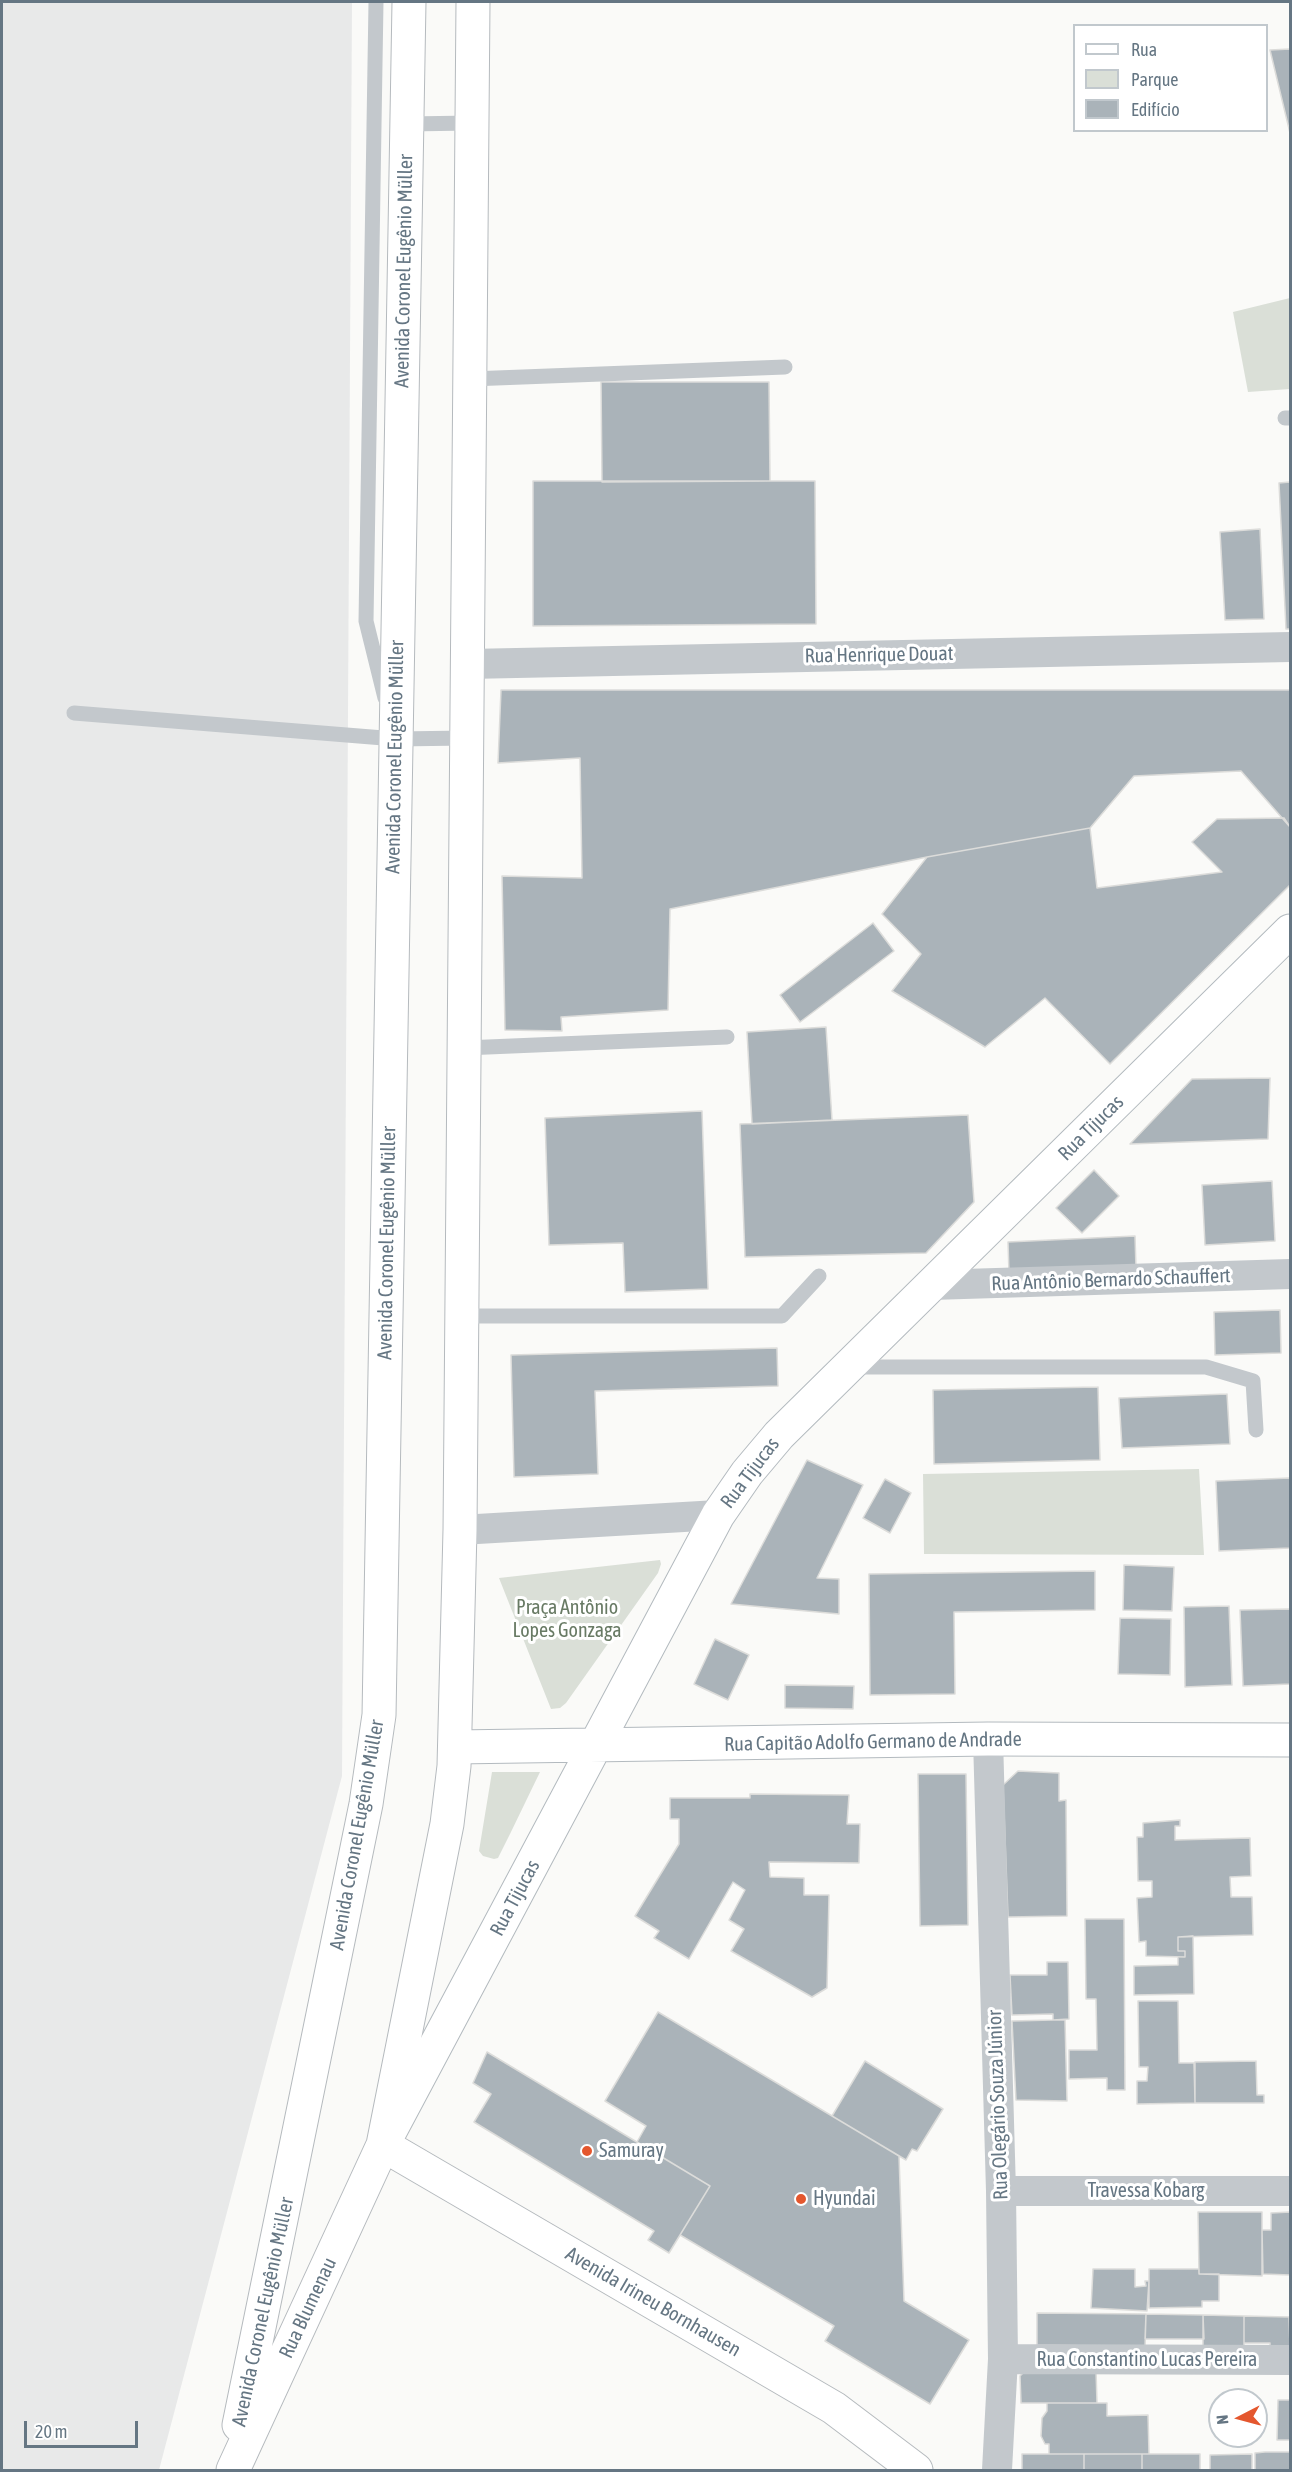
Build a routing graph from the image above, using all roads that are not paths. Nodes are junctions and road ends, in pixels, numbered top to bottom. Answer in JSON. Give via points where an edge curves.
{"nodes":[{"id":1,"x":376,"y":2,"type":"edge"},
{"id":2,"x":409,"y":2,"type":"edge"},
{"id":3,"x":473,"y":2,"type":"edge"},
{"id":4,"x":472,"y":123,"type":"junction"},
{"id":5,"x":407,"y":124,"type":"junction"},
{"id":6,"x":784,"y":367,"type":"dead end"},
{"id":7,"x":470,"y":379,"type":"junction"},
{"id":8,"x":1290,"y":647,"type":"edge"},
{"id":9,"x":468,"y":664,"type":"junction"},
{"id":10,"x":74,"y":713,"type":"dead end"},
{"id":11,"x":467,"y":738,"type":"junction"},
{"id":12,"x":396,"y":739,"type":"junction"},
{"id":13,"x":1290,"y":931,"type":"edge"},
{"id":14,"x":727,"y":1037,"type":"dead end"},
{"id":15,"x":464,"y":1048,"type":"junction"},
{"id":16,"x":1290,"y":1274,"type":"edge"},
{"id":17,"x":819,"y":1276,"type":"dead end"},
{"id":18,"x":931,"y":1285,"type":"junction"},
{"id":19,"x":462,"y":1316,"type":"junction"},
{"id":20,"x":848,"y":1367,"type":"junction"},
{"id":21,"x":1256,"y":1430,"type":"dead end"},
{"id":22,"x":718,"y":1515,"type":"junction"},
{"id":23,"x":460,"y":1530,"type":"junction"},
{"id":24,"x":988,"y":1739,"type":"junction"},
{"id":25,"x":1290,"y":1740,"type":"edge"},
{"id":26,"x":595,"y":1746,"type":"junction"},
{"id":27,"x":456,"y":1747,"type":"junction"},
{"id":28,"x":383,"y":2145,"type":"junction"},
{"id":29,"x":1001,"y":2191,"type":"junction"},
{"id":30,"x":1290,"y":2191,"type":"edge"},
{"id":31,"x":1003,"y":2359,"type":"junction"},
{"id":32,"x":1290,"y":2360,"type":"edge"},
{"id":33,"x":231,"y":2470,"type":"edge"},
{"id":34,"x":916,"y":2470,"type":"edge"},
{"id":35,"x":997,"y":2470,"type":"edge"}],
"edges":[{"from":1,"to":12,"type":"lane","via":[[366,621]]},
{"from":2,"to":5,"type":"main road","name":"Avenida Coronel Eugênio Müller"},
{"from":3,"to":4,"type":"main road"},
{"from":4,"to":5,"type":"lane"},
{"from":4,"to":7,"type":"main road"},
{"from":5,"to":12,"type":"main road","name":"Avenida Coronel Eugênio Müller"},
{"from":6,"to":7,"type":"lane"},
{"from":7,"to":9,"type":"main road"},
{"from":8,"to":9,"type":"street","name":"Rua Henrique Douat"},
{"from":9,"to":11,"type":"main road"},
{"from":10,"to":12,"type":"lane"},
{"from":11,"to":12,"type":"lane"},
{"from":11,"to":15,"type":"main road"},
{"from":12,"to":33,"type":"main road","name":"Avenida Coronel Eugênio Müller","via":[[379,1715],[364,1816]]},
{"from":13,"to":18,"type":"main road","name":"Rua Tijucas"},
{"from":14,"to":15,"type":"lane"},
{"from":15,"to":19,"type":"main road"},
{"from":16,"to":18,"type":"street","name":"Rua Antônio Bernardo Schauffert"},
{"from":17,"to":19,"type":"lane","via":[[782,1316]]},
{"from":18,"to":20,"type":"main road","name":"Rua Tijucas"},
{"from":19,"to":23,"type":"main road"},
{"from":20,"to":21,"type":"lane","via":[[1206,1367],[1253,1381]]},
{"from":20,"to":22,"type":"main road","name":"Rua Tijucas","via":[[779,1435]]},
{"from":22,"to":23,"type":"street"},
{"from":22,"to":26,"type":"main road","name":"Rua Tijucas"},
{"from":23,"to":27,"type":"main road"},
{"from":24,"to":25,"type":"main road","name":"Rua Capitão Adolfo Germano de Andrade"},
{"from":24,"to":26,"type":"main road","name":"Rua Capitão Adolfo Germano de Andrade"},
{"from":24,"to":29,"type":"street","name":"Rua Olegário Souza Júnior"},
{"from":26,"to":27,"type":"main road","name":"Rua Capitão Adolfo Germano de Andrade"},
{"from":26,"to":28,"type":"main road","name":"Rua Tijucas"},
{"from":27,"to":28,"type":"main road","via":[[447,1824]]},
{"from":28,"to":33,"type":"main road","name":"Rua Blumenau"},
{"from":28,"to":34,"type":"main road","name":"Avenida Irineu Bornhausen","via":[[834,2408]]},
{"from":29,"to":30,"type":"street","name":"Travessa Kobarg"},
{"from":29,"to":31,"type":"street","name":"Rua Olegário Souza Júnior"},
{"from":31,"to":32,"type":"street","name":"Rua Constantino Lucas Pereira"},
{"from":31,"to":35,"type":"street","name":"Rua Olegário Souza Júnior"}]}
